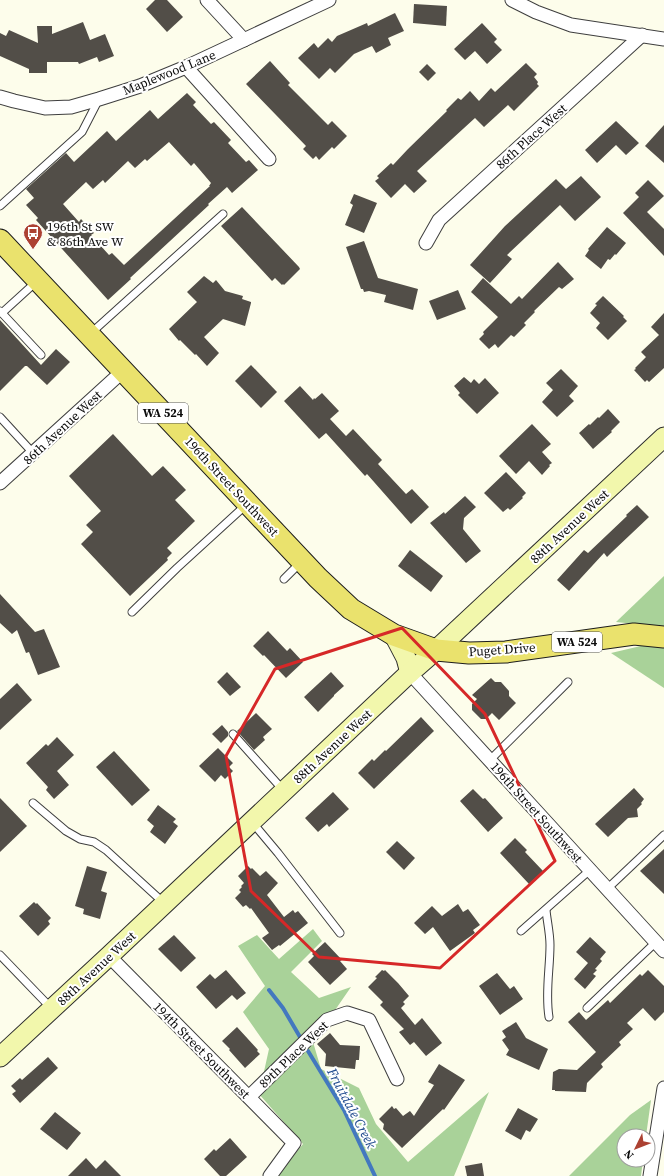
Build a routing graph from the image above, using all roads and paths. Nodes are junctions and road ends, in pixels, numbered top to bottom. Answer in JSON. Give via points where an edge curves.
{"nodes":[{"id":1,"x":207,"y":0,"type":"edge"},
{"id":2,"x":329,"y":0,"type":"edge"},
{"id":3,"x":512,"y":0,"type":"edge"},
{"id":4,"x":642,"y":35,"type":"junction"},
{"id":5,"x":664,"y":39,"type":"edge"},
{"id":6,"x":244,"y":40,"type":"junction"},
{"id":7,"x":186,"y":67,"type":"junction"},
{"id":8,"x":0,"y":97,"type":"edge"},
{"id":9,"x":99,"y":99,"type":"junction"},
{"id":10,"x":269,"y":159,"type":"dead end"},
{"id":11,"x":0,"y":206,"type":"edge"},
{"id":12,"x":223,"y":214,"type":"dead end"},
{"id":13,"x":0,"y":240,"type":"edge"},
{"id":14,"x":426,"y":243,"type":"dead end"},
{"id":15,"x":38,"y":280,"type":"junction"},
{"id":16,"x":1,"y":312,"type":"edge"},
{"id":17,"x":89,"y":334,"type":"junction"},
{"id":18,"x":40,"y":355,"type":"dead end"},
{"id":19,"x":123,"y":371,"type":"junction"},
{"id":20,"x":0,"y":417,"type":"edge"},
{"id":21,"x":664,"y":436,"type":"edge"},
{"id":22,"x":33,"y":453,"type":"junction"},
{"id":23,"x":0,"y":483,"type":"edge"},
{"id":24,"x":248,"y":503,"type":"junction"},
{"id":25,"x":303,"y":561,"type":"junction"},
{"id":26,"x":284,"y":579,"type":"dead end"},
{"id":27,"x":132,"y":612,"type":"dead end"},
{"id":28,"x":394,"y":635,"type":"junction"},
{"id":29,"x":664,"y":637,"type":"edge"},
{"id":30,"x":436,"y":650,"type":"junction"},
{"id":31,"x":410,"y":673,"type":"junction"},
{"id":32,"x":568,"y":682,"type":"dead end"},
{"id":33,"x":233,"y":734,"type":"dead end"},
{"id":34,"x":490,"y":760,"type":"junction"},
{"id":35,"x":284,"y":791,"type":"junction"},
{"id":36,"x":33,"y":803,"type":"dead end"},
{"id":37,"x":252,"y":822,"type":"junction"},
{"id":38,"x":664,"y":835,"type":"edge"},
{"id":39,"x":590,"y":870,"type":"junction"},
{"id":40,"x":607,"y":889,"type":"junction"},
{"id":41,"x":165,"y":904,"type":"junction"},
{"id":42,"x":546,"y":910,"type":"junction"},
{"id":43,"x":522,"y":931,"type":"dead end"},
{"id":44,"x":340,"y":933,"type":"dead end"},
{"id":45,"x":660,"y":946,"type":"edge"},
{"id":46,"x":0,"y":955,"type":"edge"},
{"id":47,"x":109,"y":956,"type":"junction"},
{"id":48,"x":587,"y":1008,"type":"dead end"},
{"id":49,"x":52,"y":1009,"type":"junction"},
{"id":50,"x":549,"y":1017,"type":"dead end"},
{"id":51,"x":0,"y":1057,"type":"edge"},
{"id":52,"x":397,"y":1079,"type":"dead end"},
{"id":53,"x":664,"y":1088,"type":"edge"},
{"id":54,"x":249,"y":1097,"type":"junction"},
{"id":55,"x":270,"y":1176,"type":"edge"},
{"id":56,"x":650,"y":1176,"type":"edge"}],
"edges":[{"from":1,"to":6,"type":"street"},
{"from":2,"to":6,"type":"street","name":"Maplewood Lane"},
{"from":3,"to":4,"type":"street","via":[[571,25]]},
{"from":4,"to":5,"type":"street"},
{"from":4,"to":14,"type":"street","name":"86th Place West","via":[[438,220]]},
{"from":6,"to":7,"type":"street","name":"Maplewood Lane"},
{"from":7,"to":9,"type":"street","name":"Maplewood Lane"},
{"from":7,"to":10,"type":"street"},
{"from":8,"to":9,"type":"street","name":"Maplewood Lane","via":[[45,108],[71,107]]},
{"from":9,"to":11,"type":"lane","via":[[82,132]]},
{"from":12,"to":17,"type":"lane"},
{"from":13,"to":15,"type":"main road","name":"196th Street Southwest","number":"WA 524"},
{"from":15,"to":16,"type":"lane"},
{"from":15,"to":17,"type":"main road","name":"196th Street Southwest","number":"WA 524"},
{"from":16,"to":18,"type":"lane"},
{"from":17,"to":19,"type":"main road","name":"196th Street Southwest","number":"WA 524"},
{"from":19,"to":22,"type":"street","name":"86th Avenue West"},
{"from":19,"to":24,"type":"main road","name":"196th Street Southwest","number":"WA 524"},
{"from":20,"to":22,"type":"lane"},
{"from":21,"to":30,"type":"street","name":"88th Avenue West"},
{"from":22,"to":23,"type":"street","name":"86th Avenue West"},
{"from":24,"to":25,"type":"main road","name":"196th Street Southwest","number":"WA 524"},
{"from":24,"to":27,"type":"lane"},
{"from":25,"to":26,"type":"lane"},
{"from":25,"to":28,"type":"main road","name":"196th Street Southwest","number":"WA 524","via":[[351,609]]},
{"from":28,"to":30,"type":"main road","name":"196th Street Southwest","number":"WA 524"},
{"from":28,"to":31,"type":"street","via":[[406,658]]},
{"from":29,"to":30,"type":"main road","name":"Puget Drive","number":"WA 524","via":[[634,634],[506,652],[469,653]]},
{"from":30,"to":31,"type":"street","name":"88th Avenue West"},
{"from":31,"to":34,"type":"street","name":"196th Street Southwest"},
{"from":31,"to":35,"type":"street","name":"88th Avenue West"},
{"from":32,"to":34,"type":"lane"},
{"from":33,"to":35,"type":"lane"},
{"from":34,"to":39,"type":"street","name":"196th Street Southwest"},
{"from":35,"to":37,"type":"street","name":"88th Avenue West"},
{"from":36,"to":41,"type":"lane","via":[[66,831],[80,839],[94,842],[106,850]]},
{"from":37,"to":41,"type":"street","name":"88th Avenue West"},
{"from":37,"to":44,"type":"lane"},
{"from":38,"to":40,"type":"lane"},
{"from":39,"to":40,"type":"street","name":"196th Street Southwest"},
{"from":39,"to":42,"type":"lane"},
{"from":40,"to":45,"type":"street","name":"196th Street Southwest"},
{"from":41,"to":47,"type":"street","name":"88th Avenue West"},
{"from":42,"to":43,"type":"lane"},
{"from":42,"to":50,"type":"lane","via":[[550,942],[547,993]]},
{"from":45,"to":48,"type":"lane"},
{"from":46,"to":49,"type":"lane"},
{"from":47,"to":49,"type":"street","name":"88th Avenue West"},
{"from":47,"to":54,"type":"street","name":"194th Street Southwest"},
{"from":49,"to":51,"type":"street","name":"88th Avenue West"},
{"from":52,"to":54,"type":"street","name":"89th Place West","via":[[369,1020],[347,1014],[327,1020]]},
{"from":53,"to":56,"type":"street"},
{"from":54,"to":55,"type":"street","name":"194th Street Southwest","via":[[294,1143]]}]}
